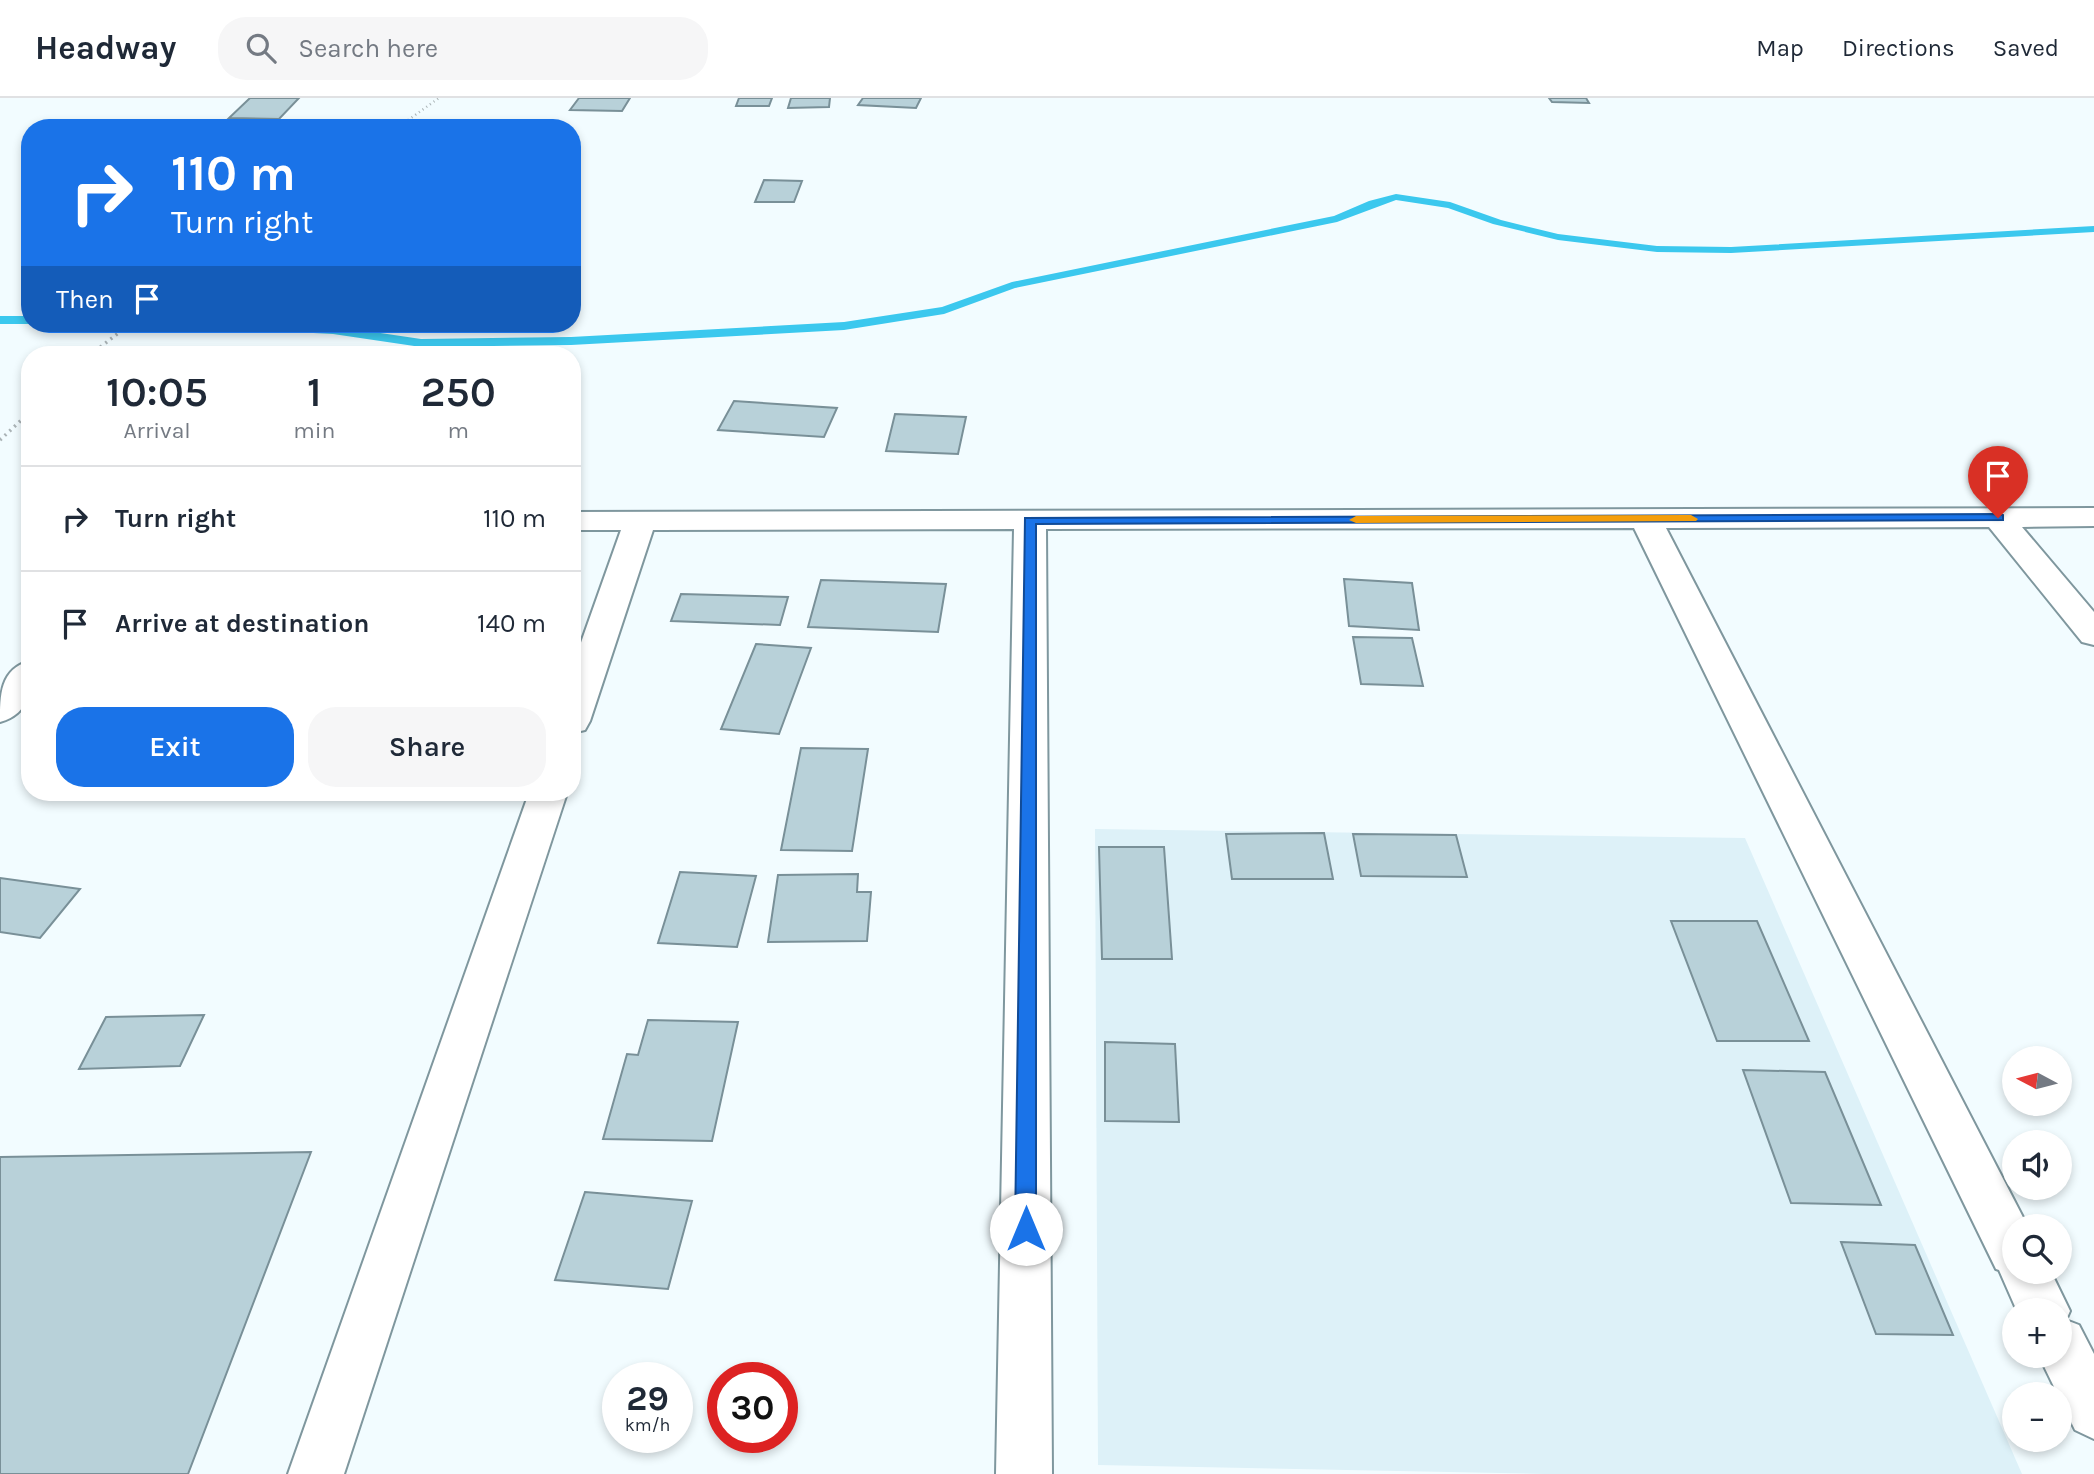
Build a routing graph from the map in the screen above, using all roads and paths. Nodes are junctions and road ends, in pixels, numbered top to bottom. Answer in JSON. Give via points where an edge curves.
{"nodes":[{"id":1,"x":439,"y":98,"type":"edge"},
{"id":2,"x":410,"y":119,"type":"edge"},
{"id":3,"x":118,"y":333,"type":"edge"},
{"id":4,"x":102,"y":346,"type":"edge"},
{"id":5,"x":21,"y":420,"type":"edge"},
{"id":6,"x":0,"y":440,"type":"edge"},
{"id":7,"x":2094,"y":517,"type":"edge"},
{"id":8,"x":1998,"y":518,"type":"junction"},
{"id":9,"x":1646,"y":519,"type":"junction"},
{"id":10,"x":1030,"y":520,"type":"junction"},
{"id":11,"x":640,"y":521,"type":"junction"},
{"id":12,"x":581,"y":522,"type":"edge"},
{"id":13,"x":2094,"y":635,"type":"edge"},
{"id":14,"x":21,"y":683,"type":"edge"},
{"id":15,"x":581,"y":695,"type":"edge"},
{"id":16,"x":0,"y":710,"type":"edge"},
{"id":17,"x":545,"y":801,"type":"edge"},
{"id":18,"x":2002,"y":1228,"type":"edge"},
{"id":19,"x":2072,"y":1367,"type":"edge"},
{"id":20,"x":2094,"y":1411,"type":"edge"},
{"id":21,"x":316,"y":1474,"type":"edge"},
{"id":22,"x":1024,"y":1474,"type":"edge"}],
"edges":[{"from":1,"to":2,"type":"path"},
{"from":3,"to":4,"type":"path"},
{"from":5,"to":6,"type":"path"},
{"from":7,"to":8,"type":"street"},
{"from":8,"to":9,"type":"street"},
{"from":8,"to":13,"type":"street"},
{"from":9,"to":10,"type":"street"},
{"from":9,"to":18,"type":"street"},
{"from":10,"to":11,"type":"street"},
{"from":10,"to":22,"type":"street"},
{"from":11,"to":12,"type":"street"},
{"from":11,"to":15,"type":"street"},
{"from":14,"to":16,"type":"street"},
{"from":17,"to":21,"type":"street"},
{"from":19,"to":20,"type":"street"}]}
